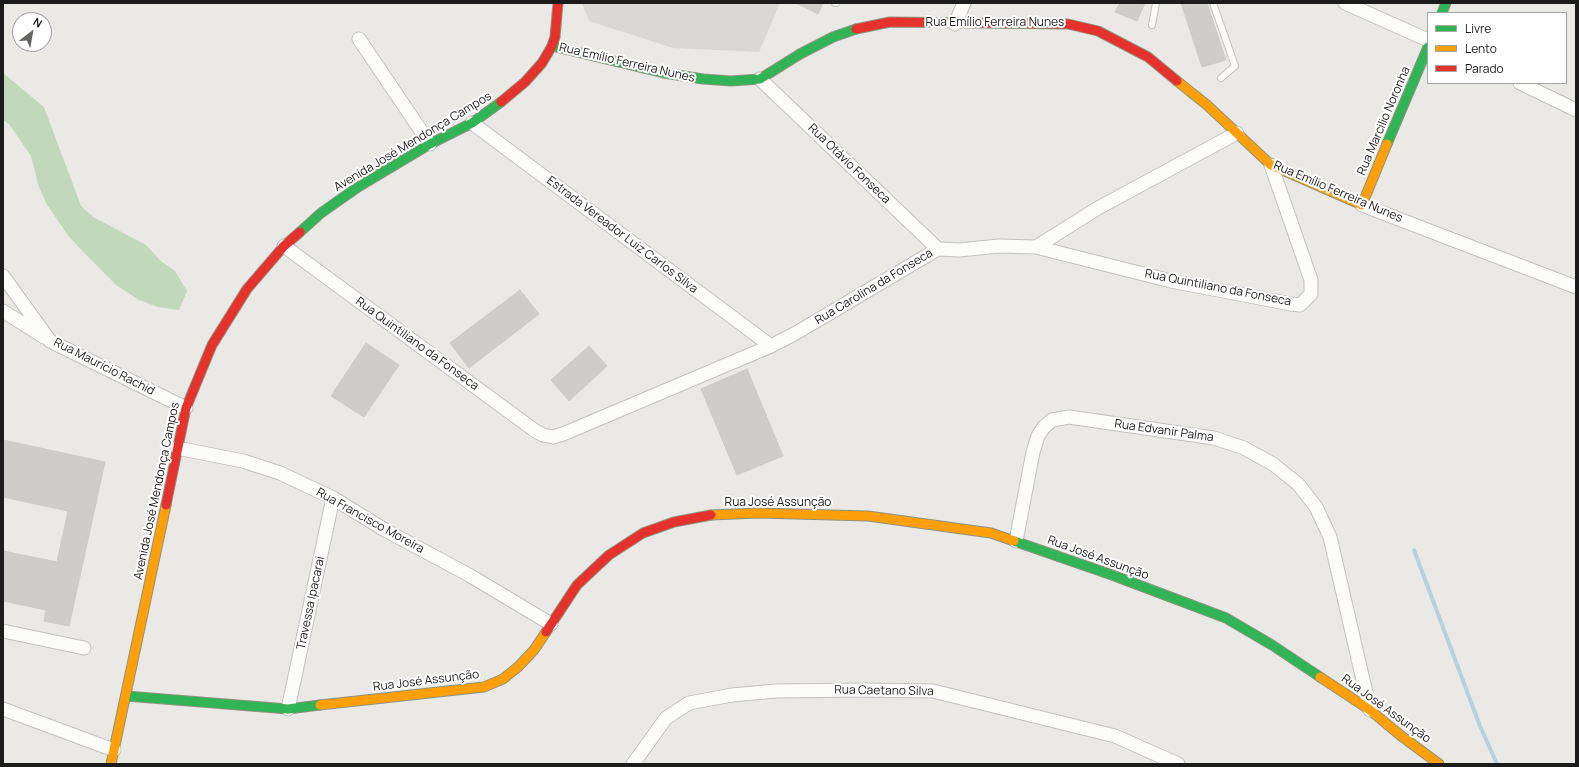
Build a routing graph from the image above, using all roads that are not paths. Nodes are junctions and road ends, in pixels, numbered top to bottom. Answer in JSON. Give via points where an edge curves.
{"nodes":[{"id":1,"x":558,"y":3,"type":"edge"},
{"id":2,"x":964,"y":3,"type":"edge"},
{"id":3,"x":1156,"y":3,"type":"edge"},
{"id":4,"x":1213,"y":3,"type":"edge"},
{"id":5,"x":1345,"y":3,"type":"edge"},
{"id":6,"x":955,"y":24,"type":"junction"},
{"id":7,"x":1152,"y":25,"type":"dead end"},
{"id":8,"x":359,"y":39,"type":"dead end"},
{"id":9,"x":1427,"y":40,"type":"edge"},
{"id":10,"x":552,"y":46,"type":"junction"},
{"id":11,"x":1427,"y":49,"type":"edge"},
{"id":12,"x":1221,"y":78,"type":"dead end"},
{"id":13,"x":760,"y":79,"type":"junction"},
{"id":14,"x":1522,"y":84,"type":"edge"},
{"id":15,"x":1576,"y":110,"type":"edge"},
{"id":16,"x":472,"y":123,"type":"junction"},
{"id":17,"x":1237,"y":133,"type":"junction"},
{"id":18,"x":430,"y":144,"type":"junction"},
{"id":19,"x":1272,"y":165,"type":"junction"},
{"id":20,"x":1362,"y":205,"type":"junction"},
{"id":21,"x":284,"y":246,"type":"junction"},
{"id":22,"x":1036,"y":247,"type":"junction"},
{"id":23,"x":938,"y":249,"type":"junction"},
{"id":24,"x":3,"y":276,"type":"edge"},
{"id":25,"x":1576,"y":287,"type":"edge"},
{"id":26,"x":3,"y":312,"type":"edge"},
{"id":27,"x":50,"y":341,"type":"junction"},
{"id":28,"x":771,"y":346,"type":"junction"},
{"id":29,"x":186,"y":408,"type":"junction"},
{"id":30,"x":553,"y":437,"type":"joint"},
{"id":31,"x":177,"y":448,"type":"junction"},
{"id":32,"x":333,"y":498,"type":"junction"},
{"id":33,"x":1016,"y":541,"type":"junction"},
{"id":34,"x":551,"y":624,"type":"junction"},
{"id":35,"x":3,"y":631,"type":"edge"},
{"id":36,"x":84,"y":648,"type":"dead end"},
{"id":37,"x":126,"y":696,"type":"junction"},
{"id":38,"x":3,"y":709,"type":"edge"},
{"id":39,"x":288,"y":709,"type":"junction"},
{"id":40,"x":1370,"y":710,"type":"junction"},
{"id":41,"x":114,"y":750,"type":"junction"},
{"id":42,"x":111,"y":764,"type":"edge"},
{"id":43,"x":633,"y":764,"type":"edge"},
{"id":44,"x":1178,"y":764,"type":"edge"},
{"id":45,"x":1439,"y":764,"type":"edge"}],
"edges":[{"from":1,"to":10,"type":"street","name":"Avenida José Mendonça Campos"},
{"from":2,"to":6,"type":"street"},
{"from":3,"to":7,"type":"lane"},
{"from":4,"to":12,"type":"lane","via":[[1235,66]]},
{"from":5,"to":9,"type":"street"},
{"from":6,"to":13,"type":"street","name":"Rua Emílio Ferreira Nunes","via":[[890,22],[861,27],[827,40]]},
{"from":6,"to":17,"type":"street","name":"Rua Emílio Ferreira Nunes","via":[[1068,24],[1098,31],[1148,57],[1208,105]]},
{"from":8,"to":18,"type":"street"},
{"from":10,"to":13,"type":"street","name":"Rua Emílio Ferreira Nunes","via":[[703,80]]},
{"from":10,"to":16,"type":"street","name":"Avenida José Mendonça Campos","via":[[542,63],[525,82]]},
{"from":11,"to":20,"type":"street","name":"Rua Marcilio Noronha"},
{"from":13,"to":23,"type":"street","name":"Rua Otávio Fonseca"},
{"from":14,"to":15,"type":"street"},
{"from":16,"to":18,"type":"street","name":"Avenida José Mendonça Campos"},
{"from":16,"to":28,"type":"street","name":"Estrada Vereador Luiz Carlos Silva"},
{"from":17,"to":19,"type":"street","name":"Rua Emílio Ferreira Nunes"},
{"from":17,"to":22,"type":"street","via":[[1098,208]]},
{"from":18,"to":21,"type":"street","name":"Avenida José Mendonça Campos","via":[[321,213]]},
{"from":19,"to":20,"type":"street","name":"Rua Emílio Ferreira Nunes"},
{"from":19,"to":22,"type":"street","name":"Rua Quintiliano da Fonseca","via":[[1311,280],[1311,294],[1300,305],[1171,281]]},
{"from":20,"to":25,"type":"street","name":"Rua Emílio Ferreira Nunes"},
{"from":21,"to":29,"type":"street","name":"Avenida José Mendonça Campos","via":[[247,289],[228,318],[212,345]]},
{"from":21,"to":30,"type":"street","name":"Rua Quintiliano da Fonseca","via":[[534,430]]},
{"from":22,"to":23,"type":"street","name":"Rua Carolina da Fonseca"},
{"from":23,"to":28,"type":"street","name":"Rua Carolina da Fonseca"},
{"from":24,"to":27,"type":"street","name":"Rua Maurício Rachid"},
{"from":26,"to":27,"type":"street"},
{"from":27,"to":29,"type":"street","name":"Rua Maurício Rachid"},
{"from":28,"to":30,"type":"street","name":"Rua Carolina da Fonseca"},
{"from":29,"to":31,"type":"street","name":"Avenida José Mendonça Campos"},
{"from":31,"to":32,"type":"street","name":"Rua Francisco Moreira","via":[[243,461],[280,473]]},
{"from":31,"to":37,"type":"street","name":"Avenida José Mendonça Campos"},
{"from":32,"to":34,"type":"street","name":"Rua Francisco Moreira"},
{"from":32,"to":39,"type":"street","name":"Travessa Ipacarai"},
{"from":33,"to":34,"type":"street","name":"Rua José Assunção","via":[[991,533],[868,516],[704,515],[643,533],[609,554],[577,585]]},
{"from":33,"to":40,"type":"street","name":"Rua José Assunção","via":[[1226,618],[1272,645]]},
{"from":33,"to":40,"type":"street","name":"Rua Edvanir Palma","via":[[1033,452],[1038,436],[1052,420],[1069,417],[1199,435],[1244,448],[1273,464],[1298,484],[1316,507],[1330,538]]},
{"from":34,"to":39,"type":"street","name":"Rua José Assunção","via":[[534,650],[518,667],[503,679],[484,687]]},
{"from":35,"to":36,"type":"street"},
{"from":37,"to":39,"type":"street","name":"Rua José Assunção"},
{"from":37,"to":41,"type":"street","name":"Avenida José Mendonça Campos"},
{"from":38,"to":41,"type":"street"},
{"from":40,"to":45,"type":"street","name":"Rua José Assunção"},
{"from":41,"to":42,"type":"street","name":"Avenida José Mendonça Campos"},
{"from":43,"to":44,"type":"street","name":"Rua Caetano Silva","via":[[666,718],[689,703],[732,695],[776,691],[933,690],[1115,736]]}]}
